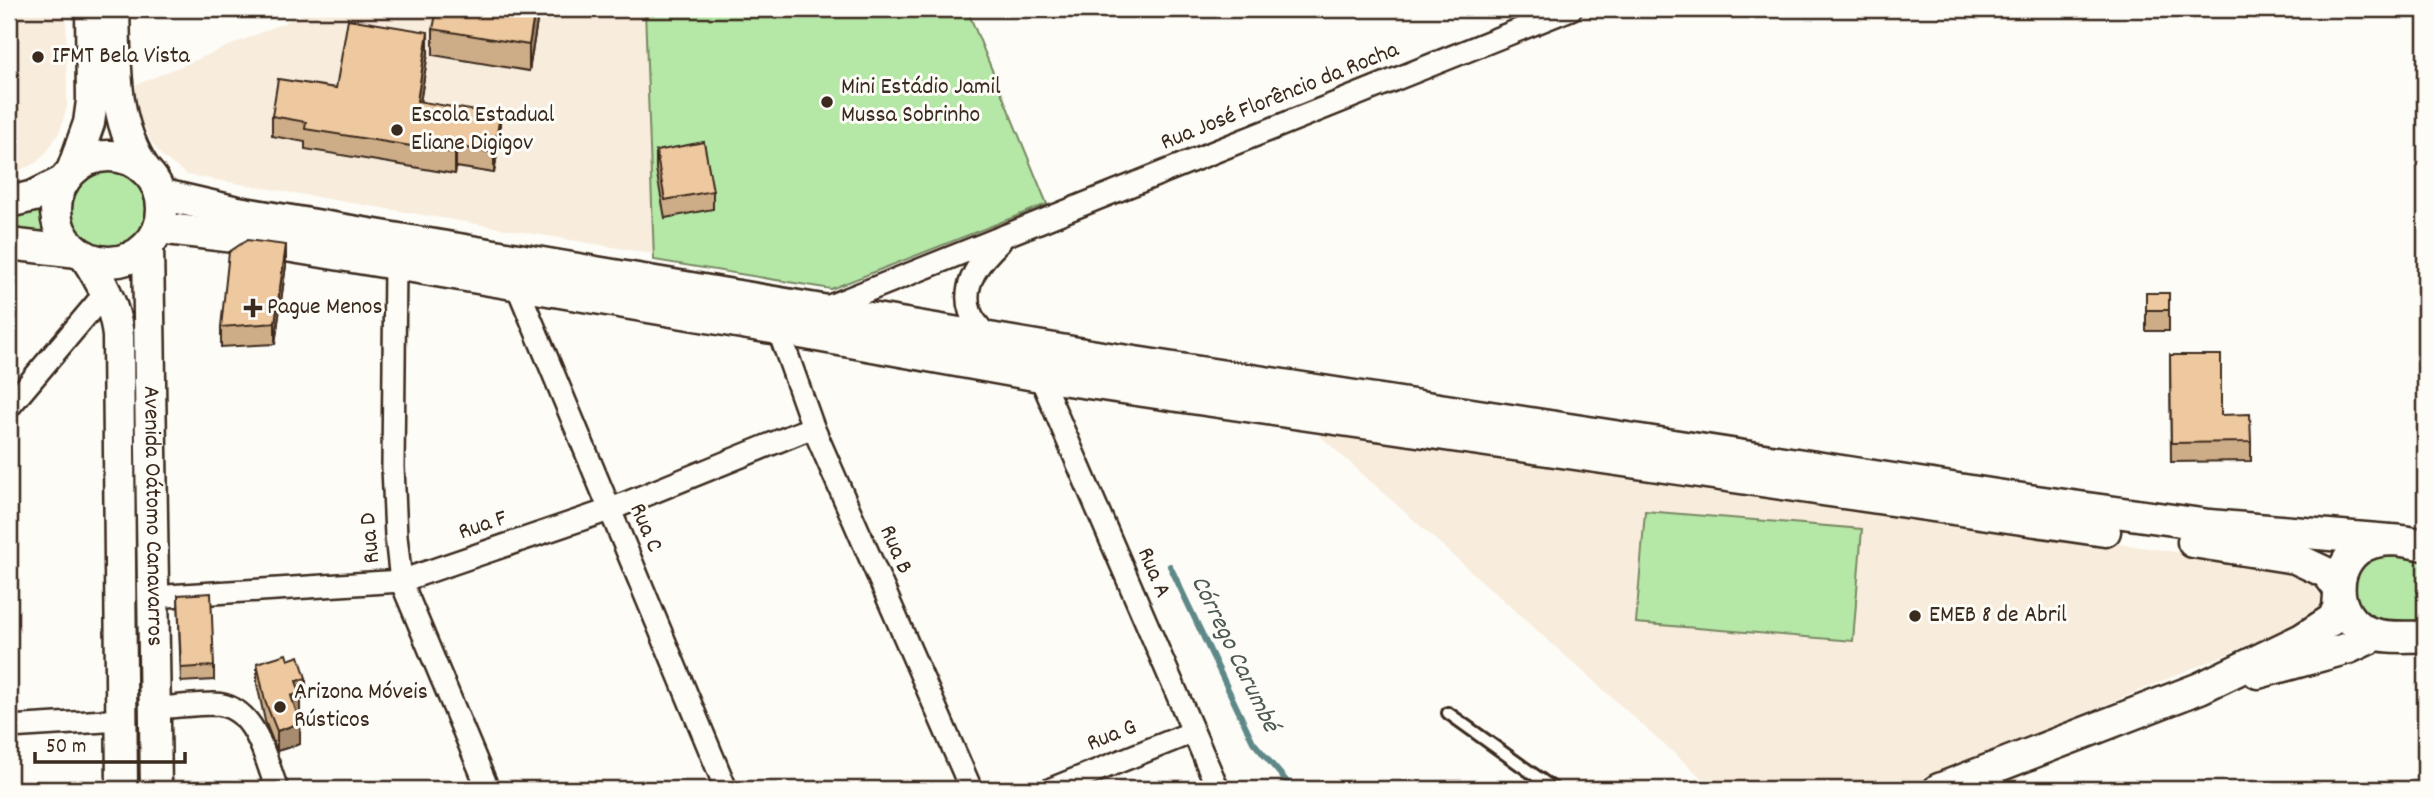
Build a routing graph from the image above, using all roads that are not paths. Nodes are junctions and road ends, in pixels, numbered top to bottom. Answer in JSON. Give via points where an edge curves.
{"nodes":[{"id":1,"x":91,"y":9,"type":"edge"},
{"id":2,"x":114,"y":9,"type":"edge"},
{"id":3,"x":1570,"y":9,"type":"edge"},
{"id":4,"x":68,"y":176,"type":"junction"},
{"id":5,"x":153,"y":183,"type":"junction"},
{"id":6,"x":9,"y":202,"type":"edge"},
{"id":7,"x":1009,"y":234,"type":"junction"},
{"id":8,"x":153,"y":236,"type":"junction"},
{"id":9,"x":9,"y":244,"type":"edge"},
{"id":10,"x":81,"y":253,"type":"junction"},
{"id":11,"x":395,"y":264,"type":"junction"},
{"id":12,"x":517,"y":286,"type":"junction"},
{"id":13,"x":106,"y":292,"type":"junction"},
{"id":14,"x":819,"y":310,"type":"junction"},
{"id":15,"x":778,"y":329,"type":"junction"},
{"id":16,"x":989,"y":338,"type":"junction"},
{"id":17,"x":1040,"y":376,"type":"junction"},
{"id":18,"x":9,"y":407,"type":"edge"},
{"id":19,"x":813,"y":427,"type":"junction"},
{"id":20,"x":609,"y":510,"type":"junction"},
{"id":21,"x":2390,"y":540,"type":"junction"},
{"id":22,"x":2425,"y":544,"type":"edge"},
{"id":23,"x":401,"y":582,"type":"junction"},
{"id":24,"x":2339,"y":591,"type":"junction"},
{"id":25,"x":152,"y":597,"type":"junction"},
{"id":26,"x":2377,"y":635,"type":"junction"},
{"id":27,"x":2420,"y":639,"type":"edge"},
{"id":28,"x":2200,"y":688,"type":"junction"},
{"id":29,"x":155,"y":708,"type":"junction"},
{"id":30,"x":1448,"y":713,"type":"dead end"},
{"id":31,"x":121,"y":720,"type":"junction"},
{"id":32,"x":9,"y":727,"type":"edge"},
{"id":33,"x":1193,"y":732,"type":"junction"},
{"id":34,"x":122,"y":789,"type":"edge"},
{"id":35,"x":156,"y":789,"type":"edge"},
{"id":36,"x":277,"y":789,"type":"edge"},
{"id":37,"x":488,"y":789,"type":"edge"},
{"id":38,"x":726,"y":789,"type":"edge"},
{"id":39,"x":971,"y":789,"type":"edge"},
{"id":40,"x":1051,"y":789,"type":"edge"},
{"id":41,"x":1218,"y":789,"type":"edge"},
{"id":42,"x":1555,"y":789,"type":"edge"},
{"id":43,"x":1939,"y":789,"type":"edge"}],
"edges":[{"from":1,"to":4,"type":"main road","via":[[89,123]]},
{"from":2,"to":5,"type":"main road","via":[[116,89],[122,119],[135,155]]},
{"from":3,"to":7,"type":"street","name":"Rua José Florêncio da Rocha"},
{"from":4,"to":5,"type":"main road","via":[[95,158],[109,156],[135,163]]},
{"from":4,"to":6,"type":"main road","via":[[34,196]]},
{"from":4,"to":10,"type":"main road","via":[[56,205],[57,218],[67,241]]},
{"from":5,"to":8,"type":"main road","via":[[162,217]]},
{"from":5,"to":14,"type":"main road","via":[[238,212]]},
{"from":7,"to":14,"type":"street","name":"Rua José Florêncio da Rocha"},
{"from":7,"to":16,"type":"street","name":"Rua José Florêncio da Rocha","via":[[984,257],[968,289],[969,309]]},
{"from":8,"to":10,"type":"main road","via":[[140,252],[118,261],[95,260]]},
{"from":8,"to":11,"type":"main road","via":[[226,236]]},
{"from":8,"to":25,"type":"main road","name":"Avenida Oátomo Canavarros"},
{"from":9,"to":10,"type":"main road"},
{"from":10,"to":13,"type":"main road","name":"Avenida Oátomo Canavarros"},
{"from":11,"to":12,"type":"main road"},
{"from":11,"to":23,"type":"street","name":"Rua D","via":[[394,491]]},
{"from":12,"to":15,"type":"main road"},
{"from":12,"to":20,"type":"street","name":"Rua C"},
{"from":13,"to":18,"type":"street"},
{"from":13,"to":31,"type":"main road","name":"Avenida Oátomo Canavarros","via":[[114,308],[118,336]]},
{"from":14,"to":16,"type":"main road"},
{"from":15,"to":17,"type":"main road"},
{"from":15,"to":19,"type":"street","name":"Rua B"},
{"from":16,"to":21,"type":"main road","via":[[2029,500],[2209,525]]},
{"from":17,"to":24,"type":"main road","via":[[2271,553],[2327,573]]},
{"from":17,"to":33,"type":"street","name":"Rua A"},
{"from":19,"to":20,"type":"street","name":"Rua F"},
{"from":19,"to":39,"type":"street","name":"Rua B"},
{"from":20,"to":23,"type":"street","name":"Rua F"},
{"from":20,"to":38,"type":"street","name":"Rua C"},
{"from":21,"to":22,"type":"main road"},
{"from":21,"to":24,"type":"main road","via":[[2370,543],[2354,553],[2342,570]]},
{"from":23,"to":25,"type":"street","name":"Rua F"},
{"from":23,"to":37,"type":"street","name":"Rua D"},
{"from":24,"to":26,"type":"main road","via":[[2351,620]]},
{"from":24,"to":28,"type":"main road","via":[[2333,619],[2319,629]]},
{"from":25,"to":29,"type":"main road","name":"Avenida Oátomo Canavarros"},
{"from":26,"to":27,"type":"main road"},
{"from":26,"to":28,"type":"main road","via":[[2349,648]]},
{"from":28,"to":43,"type":"main road"},
{"from":29,"to":35,"type":"main road","name":"Avenida Oátomo Canavarros"},
{"from":29,"to":36,"type":"street","via":[[217,704],[245,715]]},
{"from":30,"to":42,"type":"lane"},
{"from":31,"to":32,"type":"street"},
{"from":31,"to":34,"type":"main road","name":"Avenida Oátomo Canavarros"},
{"from":33,"to":40,"type":"street","name":"Rua G"},
{"from":33,"to":41,"type":"street","name":"Rua A"}]}
